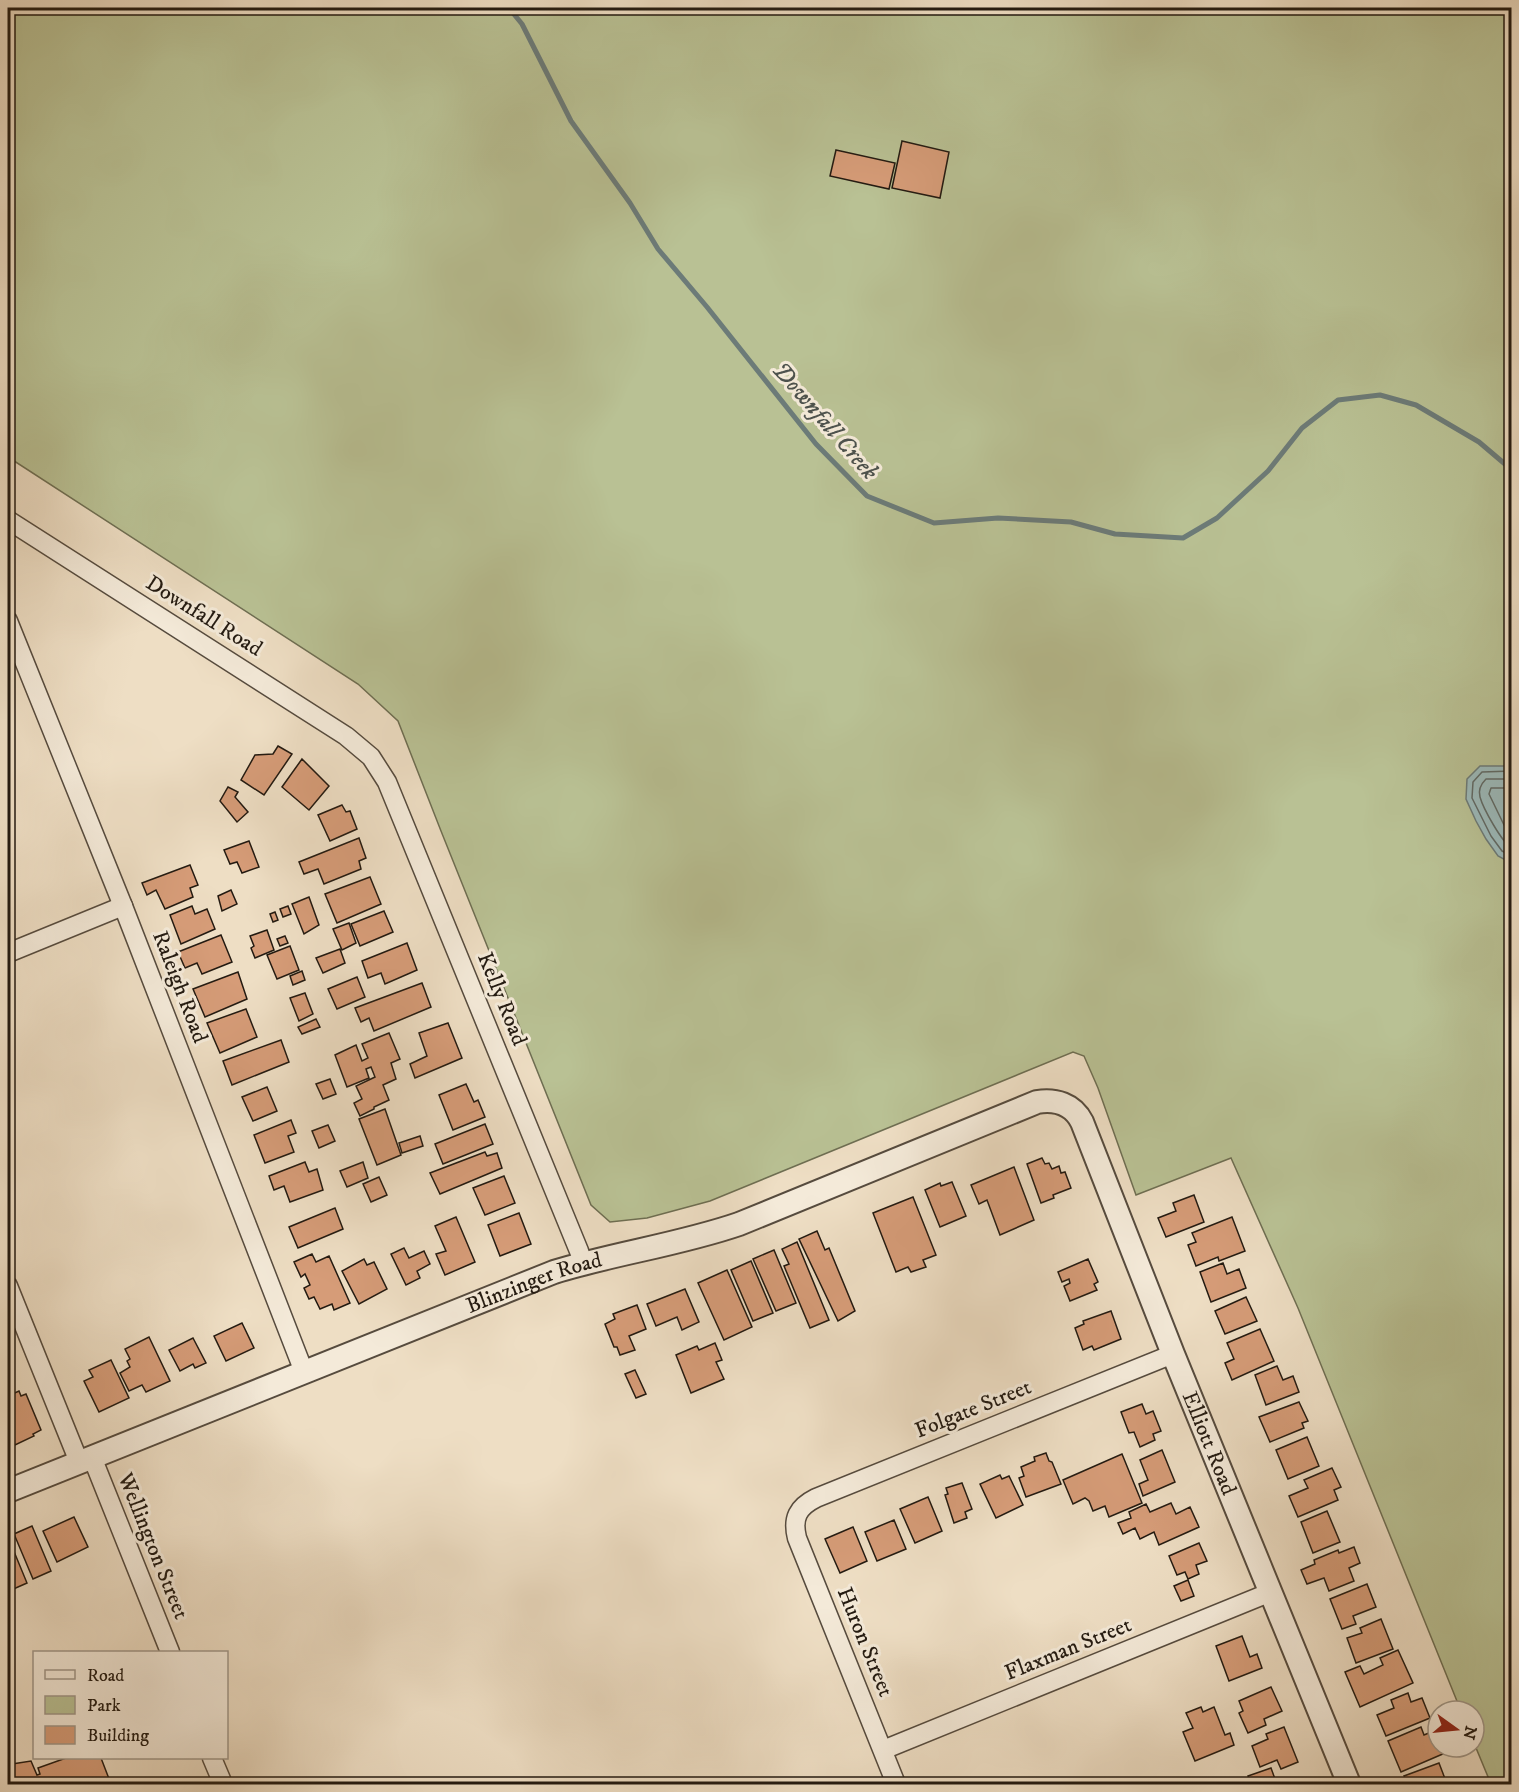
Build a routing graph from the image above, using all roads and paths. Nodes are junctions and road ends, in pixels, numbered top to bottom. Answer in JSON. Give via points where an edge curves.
{"nodes":[{"id":1,"x":8,"y":520,"type":"edge"},
{"id":2,"x":8,"y":621,"type":"edge"},
{"id":3,"x":371,"y":756,"type":"joint"},
{"id":4,"x":123,"y":906,"type":"junction"},
{"id":5,"x":8,"y":953,"type":"edge"},
{"id":6,"x":1067,"y":1106,"type":"joint"},
{"id":7,"x":583,"y":1263,"type":"junction"},
{"id":8,"x":8,"y":1286,"type":"edge"},
{"id":9,"x":1173,"y":1354,"type":"junction"},
{"id":10,"x":304,"y":1372,"type":"junction"},
{"id":11,"x":85,"y":1460,"type":"junction"},
{"id":12,"x":8,"y":1491,"type":"edge"},
{"id":13,"x":796,"y":1515,"type":"joint"},
{"id":14,"x":1270,"y":1592,"type":"junction"},
{"id":15,"x":169,"y":1651,"type":"edge"},
{"id":16,"x":883,"y":1750,"type":"junction"},
{"id":17,"x":212,"y":1759,"type":"edge"},
{"id":18,"x":218,"y":1783,"type":"edge"},
{"id":19,"x":896,"y":1785,"type":"edge"},
{"id":20,"x":1349,"y":1785,"type":"edge"}],
"edges":[{"from":1,"to":3,"type":"street","name":"Downfall Road","via":[[346,735]]},
{"from":2,"to":4,"type":"street","name":"Raleigh Road"},
{"from":3,"to":7,"type":"street","name":"Kelly Road","via":[[387,782]]},
{"from":4,"to":5,"type":"street"},
{"from":4,"to":10,"type":"street","name":"Raleigh Road"},
{"from":6,"to":7,"type":"street","name":"Blinzinger Road","via":[[1037,1102],[739,1224],[678,1243]]},
{"from":6,"to":9,"type":"street","name":"Elliott Road","via":[[1082,1122]]},
{"from":7,"to":10,"type":"street","name":"Blinzinger Road"},
{"from":8,"to":11,"type":"street","name":"Wellington Street"},
{"from":9,"to":13,"type":"street","name":"Folgate Street","via":[[816,1498]]},
{"from":9,"to":14,"type":"street","name":"Elliott Road"},
{"from":10,"to":11,"type":"street","name":"Blinzinger Road"},
{"from":11,"to":12,"type":"street","name":"Blinzinger Road"},
{"from":11,"to":15,"type":"street","name":"Wellington Street"},
{"from":13,"to":16,"type":"street","name":"Huron Street","via":[[797,1538]]},
{"from":14,"to":16,"type":"street","name":"Flaxman Street"},
{"from":14,"to":20,"type":"street","name":"Elliott Road"},
{"from":16,"to":19,"type":"street","name":"Huron Street"},
{"from":17,"to":18,"type":"street"}]}
